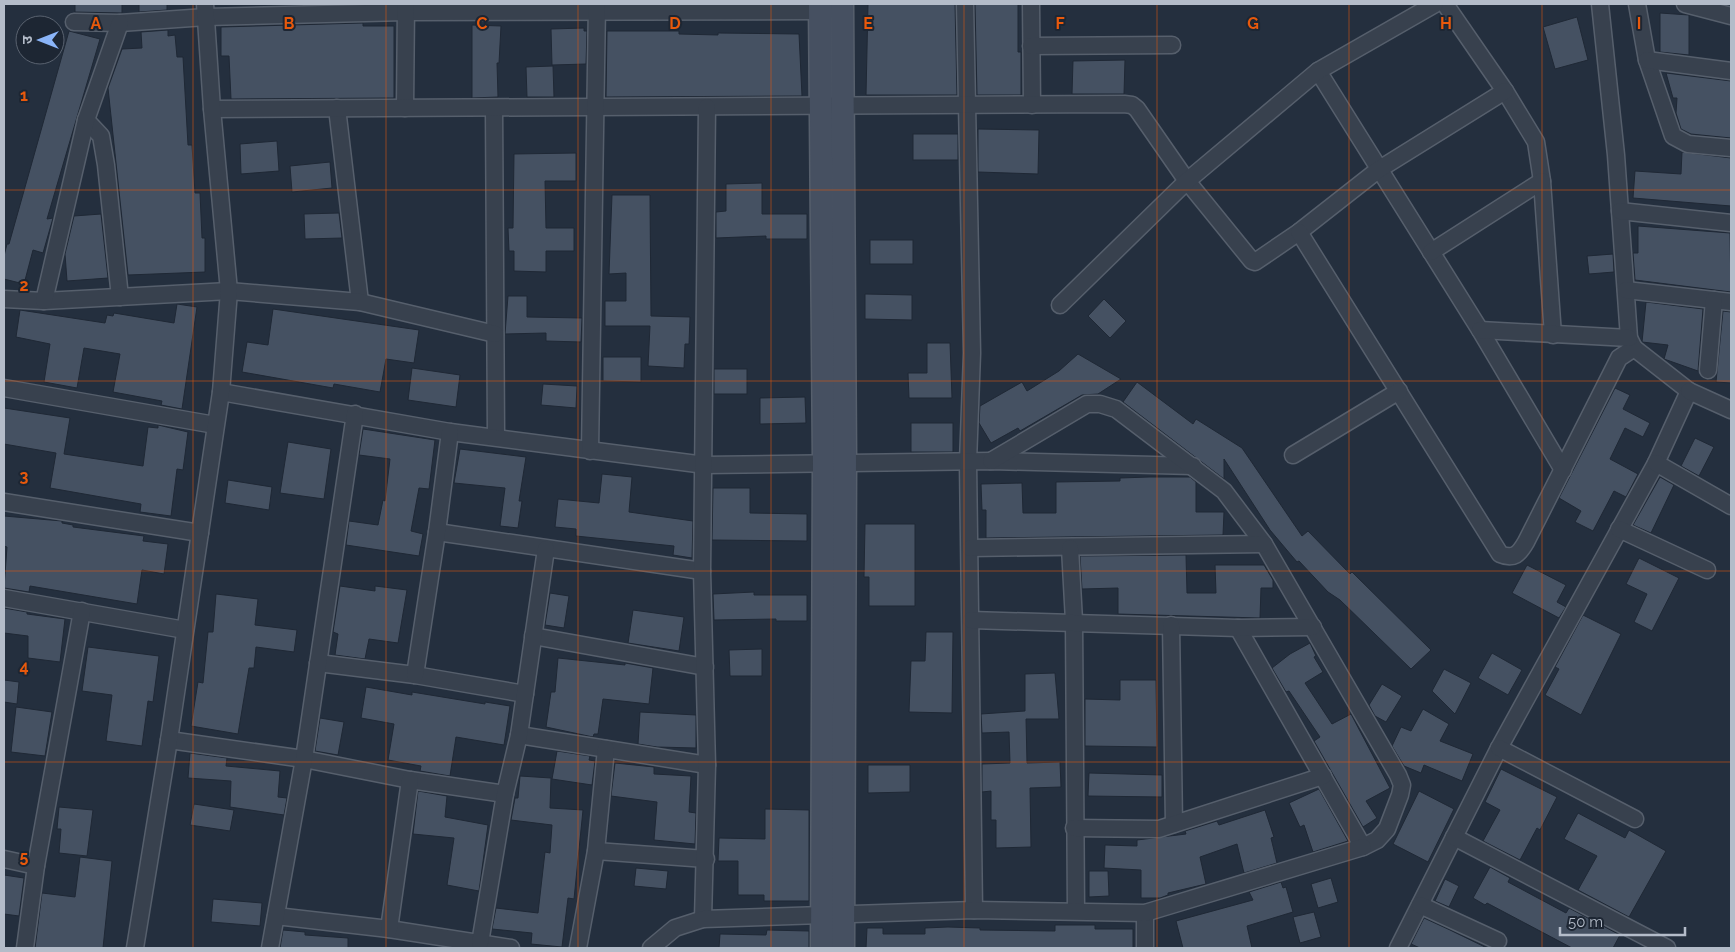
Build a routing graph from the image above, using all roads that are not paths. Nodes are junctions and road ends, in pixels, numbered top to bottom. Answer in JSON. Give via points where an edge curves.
{"nodes":[{"id":1,"x":842,"y":4,"type":"edge"},
{"id":2,"x":965,"y":4,"type":"edge"},
{"id":3,"x":1031,"y":4,"type":"edge"},
{"id":4,"x":1435,"y":4,"type":"edge"},
{"id":5,"x":1445,"y":4,"type":"edge"},
{"id":6,"x":1600,"y":4,"type":"edge"},
{"id":7,"x":1637,"y":4,"type":"edge"},
{"id":8,"x":1685,"y":4,"type":"edge"},
{"id":9,"x":597,"y":7,"type":"edge"},
{"id":10,"x":820,"y":7,"type":"edge"},
{"id":11,"x":406,"y":8,"type":"edge"},
{"id":12,"x":206,"y":10,"type":"edge"},
{"id":13,"x":1731,"y":16,"type":"edge"},
{"id":14,"x":74,"y":22,"type":"dead end"},
{"id":15,"x":120,"y":23,"type":"junction"},
{"id":16,"x":1172,"y":45,"type":"dead end"},
{"id":17,"x":1032,"y":46,"type":"junction"},
{"id":18,"x":1648,"y":60,"type":"junction"},
{"id":19,"x":1318,"y":71,"type":"junction"},
{"id":20,"x":1731,"y":71,"type":"edge"},
{"id":21,"x":1505,"y":91,"type":"junction"},
{"id":22,"x":966,"y":105,"type":"junction"},
{"id":23,"x":1032,"y":105,"type":"junction"},
{"id":24,"x":832,"y":106,"type":"junction"},
{"id":25,"x":707,"y":107,"type":"junction"},
{"id":26,"x":337,"y":108,"type":"junction"},
{"id":27,"x":405,"y":108,"type":"junction"},
{"id":28,"x":494,"y":108,"type":"junction"},
{"id":29,"x":596,"y":108,"type":"junction"},
{"id":30,"x":212,"y":109,"type":"junction"},
{"id":31,"x":86,"y":120,"type":"junction"},
{"id":32,"x":1731,"y":148,"type":"edge"},
{"id":33,"x":1378,"y":170,"type":"junction"},
{"id":34,"x":1187,"y":181,"type":"junction"},
{"id":35,"x":1542,"y":181,"type":"junction"},
{"id":36,"x":1620,"y":211,"type":"junction"},
{"id":37,"x":1731,"y":223,"type":"edge"},
{"id":38,"x":1299,"y":232,"type":"junction"},
{"id":39,"x":1430,"y":252,"type":"junction"},
{"id":40,"x":1626,"y":290,"type":"junction"},
{"id":41,"x":229,"y":291,"type":"junction"},
{"id":42,"x":120,"y":296,"type":"junction"},
{"id":43,"x":4,"y":300,"type":"edge"},
{"id":44,"x":1714,"y":300,"type":"junction"},
{"id":45,"x":44,"y":301,"type":"junction"},
{"id":46,"x":360,"y":302,"type":"junction"},
{"id":47,"x":1731,"y":302,"type":"edge"},
{"id":48,"x":1060,"y":305,"type":"dead end"},
{"id":49,"x":1480,"y":330,"type":"junction"},
{"id":50,"x":495,"y":334,"type":"junction"},
{"id":51,"x":1553,"y":335,"type":"junction"},
{"id":52,"x":1632,"y":343,"type":"junction"},
{"id":53,"x":1708,"y":370,"type":"dead end"},
{"id":54,"x":4,"y":388,"type":"edge"},
{"id":55,"x":1399,"y":391,"type":"junction"},
{"id":56,"x":1688,"y":391,"type":"junction"},
{"id":57,"x":221,"y":392,"type":"junction"},
{"id":58,"x":1731,"y":410,"type":"edge"},
{"id":59,"x":355,"y":414,"type":"junction"},
{"id":60,"x":215,"y":425,"type":"junction"},
{"id":61,"x":450,"y":432,"type":"junction"},
{"id":62,"x":496,"y":436,"type":"junction"},
{"id":63,"x":590,"y":451,"type":"junction"},
{"id":64,"x":1293,"y":454,"type":"dead end"},
{"id":65,"x":992,"y":461,"type":"junction"},
{"id":66,"x":835,"y":462,"type":"junction"},
{"id":67,"x":968,"y":462,"type":"junction"},
{"id":68,"x":1656,"y":464,"type":"junction"},
{"id":69,"x":705,"y":465,"type":"junction"},
{"id":70,"x":1193,"y":466,"type":"junction"},
{"id":71,"x":1563,"y":470,"type":"junction"},
{"id":72,"x":4,"y":502,"type":"edge"},
{"id":73,"x":1731,"y":506,"type":"edge"},
{"id":74,"x":1619,"y":530,"type":"junction"},
{"id":75,"x":438,"y":532,"type":"junction"},
{"id":76,"x":200,"y":533,"type":"junction"},
{"id":77,"x":1264,"y":544,"type":"junction"},
{"id":78,"x":970,"y":548,"type":"junction"},
{"id":79,"x":1070,"y":548,"type":"junction"},
{"id":80,"x":546,"y":549,"type":"junction"},
{"id":81,"x":1707,"y":570,"type":"dead end"},
{"id":82,"x":702,"y":571,"type":"junction"},
{"id":83,"x":4,"y":598,"type":"edge"},
{"id":84,"x":82,"y":610,"type":"junction"},
{"id":85,"x":971,"y":620,"type":"junction"},
{"id":86,"x":1074,"y":622,"type":"junction"},
{"id":87,"x":1171,"y":625,"type":"junction"},
{"id":88,"x":1313,"y":627,"type":"junction"},
{"id":89,"x":1238,"y":628,"type":"junction"},
{"id":90,"x":185,"y":630,"type":"junction"},
{"id":91,"x":533,"y":636,"type":"junction"},
{"id":92,"x":318,"y":663,"type":"junction"},
{"id":93,"x":704,"y":667,"type":"junction"},
{"id":94,"x":415,"y":675,"type":"junction"},
{"id":95,"x":525,"y":694,"type":"junction"},
{"id":96,"x":519,"y":735,"type":"junction"},
{"id":97,"x":169,"y":740,"type":"junction"},
{"id":98,"x":1499,"y":748,"type":"junction"},
{"id":99,"x":606,"y":749,"type":"junction"},
{"id":100,"x":304,"y":759,"type":"junction"},
{"id":101,"x":707,"y":765,"type":"junction"},
{"id":102,"x":1323,"y":776,"type":"junction"},
{"id":103,"x":410,"y":780,"type":"junction"},
{"id":104,"x":505,"y":794,"type":"junction"},
{"id":105,"x":1635,"y":819,"type":"dead end"},
{"id":106,"x":1174,"y":824,"type":"junction"},
{"id":107,"x":1074,"y":828,"type":"junction"},
{"id":108,"x":1454,"y":837,"type":"junction"},
{"id":109,"x":1363,"y":847,"type":"junction"},
{"id":110,"x":596,"y":851,"type":"junction"},
{"id":111,"x":4,"y":860,"type":"edge"},
{"id":112,"x":706,"y":860,"type":"junction"},
{"id":113,"x":36,"y":866,"type":"junction"},
{"id":114,"x":1420,"y":905,"type":"junction"},
{"id":115,"x":974,"y":910,"type":"junction"},
{"id":116,"x":1076,"y":911,"type":"junction"},
{"id":117,"x":1145,"y":913,"type":"junction"},
{"id":118,"x":832,"y":915,"type":"junction"},
{"id":119,"x":276,"y":916,"type":"junction"},
{"id":120,"x":703,"y":919,"type":"junction"},
{"id":121,"x":389,"y":929,"type":"junction"},
{"id":122,"x":1498,"y":941,"type":"dead end"},
{"id":123,"x":480,"y":943,"type":"junction"},
{"id":124,"x":24,"y":948,"type":"edge"},
{"id":125,"x":135,"y":948,"type":"edge"},
{"id":126,"x":270,"y":948,"type":"edge"},
{"id":127,"x":510,"y":948,"type":"edge"},
{"id":128,"x":578,"y":948,"type":"edge"},
{"id":129,"x":651,"y":948,"type":"edge"},
{"id":130,"x":822,"y":948,"type":"edge"},
{"id":131,"x":843,"y":948,"type":"edge"},
{"id":132,"x":1145,"y":948,"type":"edge"},
{"id":133,"x":1398,"y":948,"type":"edge"},
{"id":134,"x":1667,"y":948,"type":"edge"}],
"edges":[{"from":1,"to":24,"type":"street"},
{"from":2,"to":22,"type":"street"},
{"from":3,"to":17,"type":"street"},
{"from":4,"to":19,"type":"street"},
{"from":5,"to":21,"type":"street"},
{"from":6,"to":36,"type":"street"},
{"from":7,"to":18,"type":"street"},
{"from":8,"to":13,"type":"street"},
{"from":9,"to":10,"type":"street"},
{"from":9,"to":11,"type":"street"},
{"from":9,"to":29,"type":"street"},
{"from":10,"to":24,"type":"street"},
{"from":11,"to":12,"type":"street"},
{"from":11,"to":27,"type":"street"},
{"from":12,"to":15,"type":"street"},
{"from":12,"to":30,"type":"street"},
{"from":14,"to":15,"type":"street"},
{"from":15,"to":31,"type":"street"},
{"from":16,"to":17,"type":"street"},
{"from":17,"to":23,"type":"street"},
{"from":18,"to":20,"type":"street"},
{"from":18,"to":32,"type":"street","via":[[1673,136],[1688,144]]},
{"from":19,"to":33,"type":"street"},
{"from":19,"to":34,"type":"street"},
{"from":21,"to":33,"type":"street"},
{"from":21,"to":35,"type":"street","via":[[1536,142]]},
{"from":22,"to":23,"type":"street"},
{"from":22,"to":24,"type":"street"},
{"from":22,"to":67,"type":"street","via":[[972,353]]},
{"from":23,"to":34,"type":"street","via":[[1132,105]]},
{"from":24,"to":25,"type":"street"},
{"from":24,"to":66,"type":"street"},
{"from":25,"to":29,"type":"street"},
{"from":25,"to":69,"type":"street"},
{"from":26,"to":27,"type":"street"},
{"from":26,"to":30,"type":"street"},
{"from":26,"to":46,"type":"street"},
{"from":27,"to":28,"type":"street"},
{"from":28,"to":29,"type":"street"},
{"from":28,"to":50,"type":"street"},
{"from":29,"to":63,"type":"street"},
{"from":30,"to":41,"type":"street"},
{"from":31,"to":42,"type":"street","via":[[101,136]]},
{"from":31,"to":45,"type":"street"},
{"from":33,"to":38,"type":"street"},
{"from":33,"to":39,"type":"street"},
{"from":34,"to":38,"type":"street","via":[[1252,261],[1259,260]]},
{"from":34,"to":48,"type":"street"},
{"from":35,"to":39,"type":"street"},
{"from":35,"to":51,"type":"street"},
{"from":36,"to":37,"type":"street"},
{"from":36,"to":40,"type":"street"},
{"from":38,"to":55,"type":"street"},
{"from":39,"to":49,"type":"street"},
{"from":40,"to":44,"type":"street"},
{"from":40,"to":52,"type":"street"},
{"from":41,"to":42,"type":"street"},
{"from":41,"to":46,"type":"street"},
{"from":41,"to":57,"type":"street"},
{"from":42,"to":45,"type":"street"},
{"from":43,"to":45,"type":"street"},
{"from":44,"to":47,"type":"street"},
{"from":44,"to":53,"type":"street"},
{"from":46,"to":50,"type":"street"},
{"from":49,"to":51,"type":"street"},
{"from":49,"to":71,"type":"street"},
{"from":50,"to":62,"type":"street"},
{"from":51,"to":52,"type":"street"},
{"from":52,"to":56,"type":"street"},
{"from":52,"to":71,"type":"street","via":[[1619,358]]},
{"from":54,"to":60,"type":"street"},
{"from":55,"to":64,"type":"street"},
{"from":55,"to":71,"type":"street","via":[[1500,554],[1514,556],[1520,553]]},
{"from":56,"to":58,"type":"street"},
{"from":56,"to":68,"type":"street"},
{"from":57,"to":59,"type":"street"},
{"from":57,"to":60,"type":"street"},
{"from":59,"to":61,"type":"street"},
{"from":59,"to":92,"type":"street"},
{"from":60,"to":76,"type":"street"},
{"from":61,"to":62,"type":"street"},
{"from":61,"to":75,"type":"street"},
{"from":62,"to":63,"type":"street"},
{"from":63,"to":69,"type":"street"},
{"from":65,"to":67,"type":"street"},
{"from":65,"to":70,"type":"street"},
{"from":65,"to":70,"type":"street","via":[[1087,404],[1100,404],[1116,409]]},
{"from":66,"to":67,"type":"street"},
{"from":66,"to":69,"type":"street"},
{"from":66,"to":118,"type":"street"},
{"from":67,"to":78,"type":"street"},
{"from":68,"to":73,"type":"street"},
{"from":68,"to":74,"type":"street"},
{"from":69,"to":82,"type":"street"},
{"from":70,"to":77,"type":"street","via":[[1224,491]]},
{"from":72,"to":76,"type":"street"},
{"from":74,"to":81,"type":"street"},
{"from":74,"to":98,"type":"street"},
{"from":75,"to":80,"type":"street"},
{"from":75,"to":94,"type":"street"},
{"from":76,"to":90,"type":"street"},
{"from":77,"to":79,"type":"street"},
{"from":77,"to":88,"type":"street"},
{"from":78,"to":79,"type":"street"},
{"from":78,"to":85,"type":"street"},
{"from":79,"to":86,"type":"street"},
{"from":80,"to":82,"type":"street"},
{"from":80,"to":91,"type":"street"},
{"from":82,"to":93,"type":"street"},
{"from":83,"to":84,"type":"street"},
{"from":84,"to":90,"type":"street"},
{"from":84,"to":113,"type":"street"},
{"from":85,"to":86,"type":"street"},
{"from":85,"to":115,"type":"street"},
{"from":86,"to":87,"type":"street"},
{"from":86,"to":107,"type":"street"},
{"from":87,"to":89,"type":"street"},
{"from":87,"to":106,"type":"street"},
{"from":88,"to":89,"type":"street"},
{"from":88,"to":109,"type":"street","via":[[1402,785],[1387,829],[1377,840]]},
{"from":89,"to":102,"type":"street"},
{"from":90,"to":97,"type":"street"},
{"from":91,"to":93,"type":"street"},
{"from":91,"to":95,"type":"street"},
{"from":92,"to":94,"type":"street"},
{"from":92,"to":100,"type":"street"},
{"from":93,"to":101,"type":"street"},
{"from":94,"to":95,"type":"street"},
{"from":95,"to":96,"type":"street"},
{"from":96,"to":99,"type":"street"},
{"from":96,"to":104,"type":"street"},
{"from":97,"to":100,"type":"street"},
{"from":97,"to":125,"type":"street"},
{"from":98,"to":105,"type":"street"},
{"from":98,"to":108,"type":"street"},
{"from":99,"to":101,"type":"street"},
{"from":99,"to":110,"type":"street"},
{"from":100,"to":103,"type":"street"},
{"from":100,"to":119,"type":"street"},
{"from":101,"to":112,"type":"street"},
{"from":102,"to":106,"type":"street"},
{"from":102,"to":109,"type":"street"},
{"from":103,"to":104,"type":"street"},
{"from":103,"to":121,"type":"street"},
{"from":104,"to":123,"type":"street"},
{"from":106,"to":107,"type":"street","via":[[1158,829]]},
{"from":107,"to":116,"type":"street"},
{"from":108,"to":114,"type":"street"},
{"from":108,"to":134,"type":"street"},
{"from":109,"to":117,"type":"street"},
{"from":110,"to":112,"type":"street"},
{"from":110,"to":128,"type":"street"},
{"from":111,"to":113,"type":"street"},
{"from":112,"to":120,"type":"street"},
{"from":113,"to":124,"type":"street"},
{"from":114,"to":122,"type":"street"},
{"from":114,"to":133,"type":"street"},
{"from":115,"to":116,"type":"street"},
{"from":115,"to":118,"type":"street"},
{"from":116,"to":117,"type":"street"},
{"from":117,"to":132,"type":"street"},
{"from":118,"to":120,"type":"street"},
{"from":118,"to":130,"type":"street"},
{"from":118,"to":131,"type":"street"},
{"from":119,"to":121,"type":"street"},
{"from":119,"to":126,"type":"street"},
{"from":120,"to":129,"type":"street","via":[[675,928]]},
{"from":121,"to":123,"type":"street"},
{"from":123,"to":127,"type":"street"}]}
